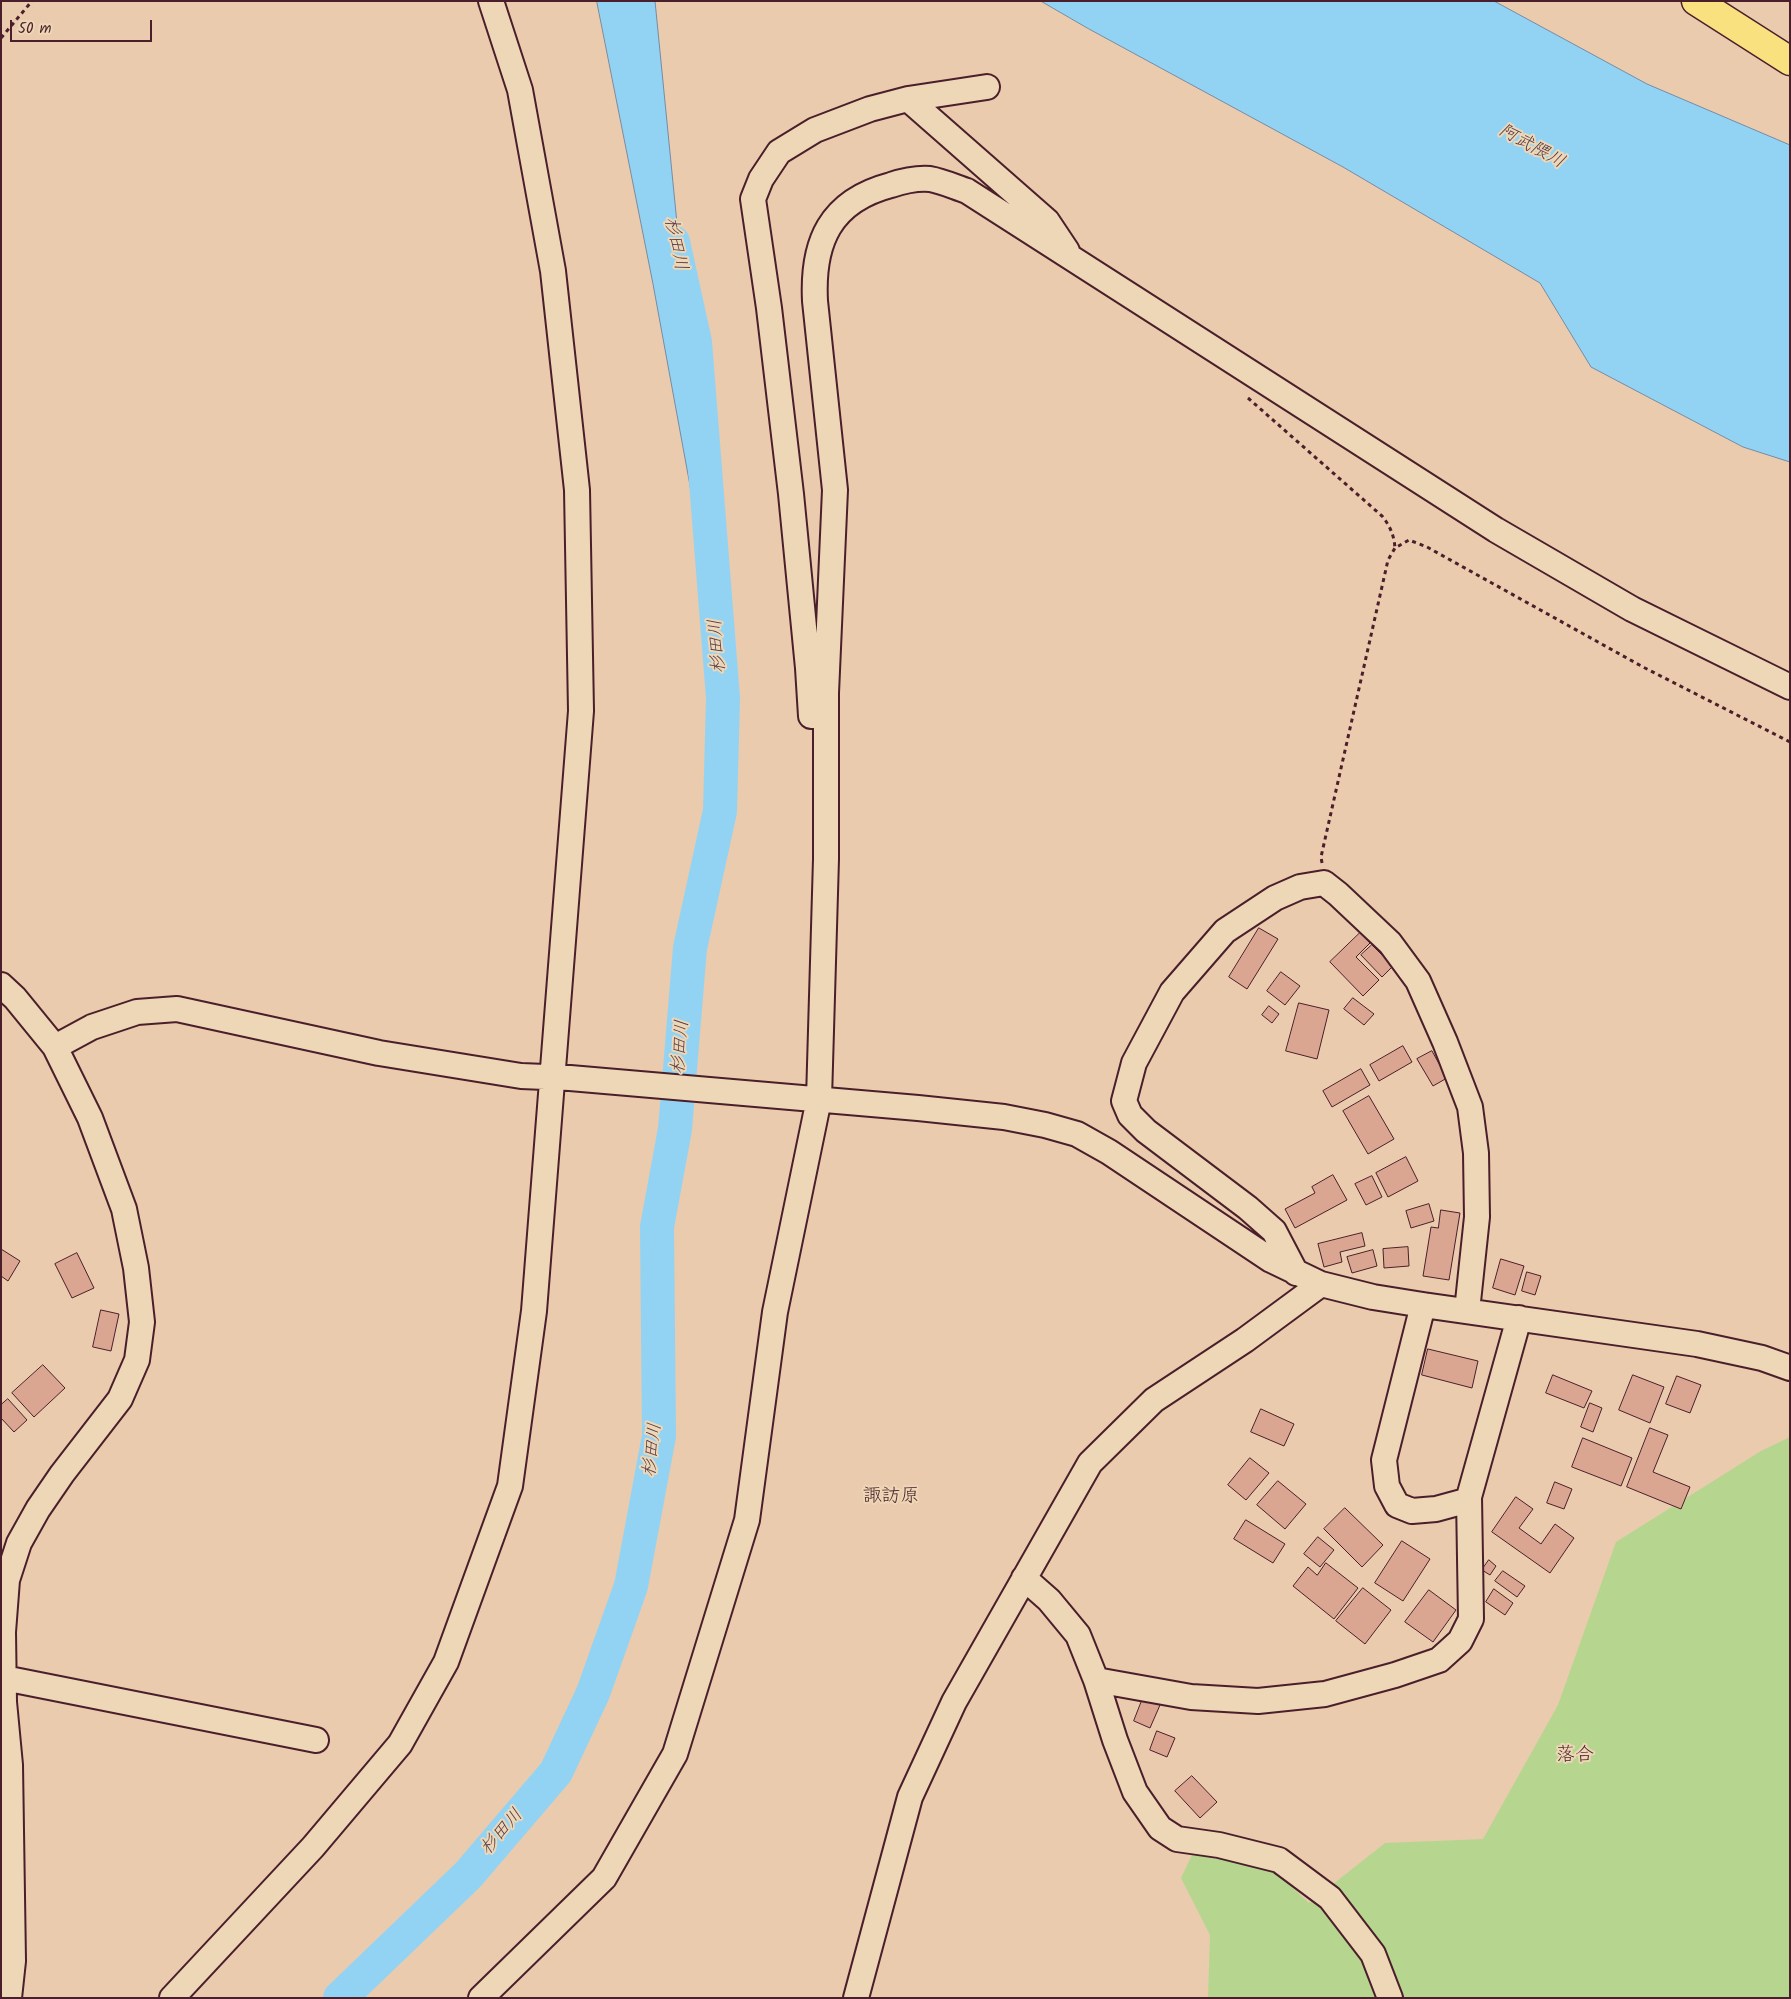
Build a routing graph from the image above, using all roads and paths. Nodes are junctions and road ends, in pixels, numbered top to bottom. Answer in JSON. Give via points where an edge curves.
{"nodes":[{"id":1,"x":32,"y":1,"type":"edge"},
{"id":2,"x":491,"y":1,"type":"edge"},
{"id":3,"x":1696,"y":1,"type":"edge"},
{"id":4,"x":1,"y":38,"type":"edge"},
{"id":5,"x":1790,"y":61,"type":"edge"},
{"id":6,"x":987,"y":87,"type":"dead end"},
{"id":7,"x":908,"y":99,"type":"junction"},
{"id":8,"x":1071,"y":257,"type":"junction"},
{"id":9,"x":1244,"y":395,"type":"dead end"},
{"id":10,"x":1395,"y":548,"type":"junction"},
{"id":11,"x":1790,"y":687,"type":"edge"},
{"id":12,"x":1790,"y":742,"type":"edge"},
{"id":13,"x":826,"y":770,"type":"junction"},
{"id":14,"x":1324,"y":883,"type":"junction"},
{"id":15,"x":1,"y":985,"type":"edge"},
{"id":16,"x":55,"y":1047,"type":"junction"},
{"id":17,"x":561,"y":1077,"type":"junction"},
{"id":18,"x":819,"y":1099,"type":"junction"},
{"id":19,"x":1296,"y":1273,"type":"junction"},
{"id":20,"x":1322,"y":1284,"type":"junction"},
{"id":21,"x":1423,"y":1305,"type":"junction"},
{"id":22,"x":1467,"y":1311,"type":"junction"},
{"id":23,"x":1519,"y":1318,"type":"junction"},
{"id":24,"x":1790,"y":1368,"type":"edge"},
{"id":25,"x":1469,"y":1500,"type":"junction"},
{"id":26,"x":1024,"y":1578,"type":"junction"},
{"id":27,"x":4,"y":1678,"type":"junction"},
{"id":28,"x":1096,"y":1680,"type":"junction"},
{"id":29,"x":316,"y":1740,"type":"dead end"},
{"id":30,"x":5,"y":1794,"type":"edge"},
{"id":31,"x":9,"y":1998,"type":"edge"},
{"id":32,"x":172,"y":1998,"type":"edge"},
{"id":33,"x":481,"y":1998,"type":"edge"},
{"id":34,"x":856,"y":1998,"type":"edge"},
{"id":35,"x":1390,"y":1998,"type":"edge"}],
"edges":[{"from":1,"to":4,"type":"path"},
{"from":2,"to":17,"type":"street","via":[[520,90],[554,271],[576,490],[580,711]]},
{"from":3,"to":5,"type":"main road"},
{"from":6,"to":7,"type":"street"},
{"from":7,"to":8,"type":"street","via":[[1047,221]]},
{"from":7,"to":13,"type":"street","via":[[870,109],[815,130],[779,152],[761,179],[753,199],[792,494],[812,733]]},
{"from":8,"to":11,"type":"street","via":[[1496,530],[1632,609]]},
{"from":8,"to":13,"type":"street","via":[[966,191],[929,179],[908,180],[877,188],[849,204],[829,226],[817,254],[814,278],[835,490]]},
{"from":9,"to":10,"type":"path","via":[[1382,516],[1394,535]]},
{"from":10,"to":12,"type":"path","via":[[1409,540],[1427,547],[1643,667]]},
{"from":10,"to":14,"type":"path","via":[[1388,560],[1321,857]]},
{"from":13,"to":18,"type":"street"},
{"from":14,"to":19,"type":"street","via":[[1300,887],[1275,898],[1225,931],[1172,992],[1134,1063],[1124,1101],[1130,1115],[1146,1131],[1274,1231]]},
{"from":14,"to":22,"type":"street","via":[[1390,943],[1418,981],[1446,1042],[1470,1107],[1476,1153],[1477,1217]]},
{"from":15,"to":16,"type":"street"},
{"from":16,"to":17,"type":"street","via":[[92,1026],[137,1012],[177,1009],[378,1053],[521,1076]]},
{"from":16,"to":27,"type":"street","via":[[90,1118],[124,1209],[136,1268],[142,1322],[136,1360],[120,1399],[62,1474],[19,1543],[7,1580]]},
{"from":17,"to":18,"type":"street"},
{"from":17,"to":32,"type":"street","via":[[510,1486],[446,1662],[400,1744],[313,1846]]},
{"from":18,"to":19,"type":"street","via":[[1004,1117],[1077,1134]]},
{"from":18,"to":33,"type":"street","via":[[775,1312],[747,1520],[675,1754],[604,1878]]},
{"from":19,"to":20,"type":"street"},
{"from":20,"to":21,"type":"street","via":[[1372,1297]]},
{"from":20,"to":26,"type":"street","via":[[1154,1400],[1090,1463]]},
{"from":21,"to":22,"type":"street"},
{"from":21,"to":25,"type":"street","via":[[1384,1460],[1387,1486],[1397,1504],[1412,1511],[1436,1509]]},
{"from":22,"to":23,"type":"street"},
{"from":23,"to":24,"type":"street","via":[[1697,1344]]},
{"from":23,"to":25,"type":"street"},
{"from":25,"to":28,"type":"street","via":[[1471,1619],[1460,1641],[1439,1660],[1325,1694],[1258,1701],[1191,1697]]},
{"from":26,"to":28,"type":"street","via":[[1049,1600],[1078,1635]]},
{"from":26,"to":34,"type":"street","via":[[954,1702],[910,1797]]},
{"from":27,"to":29,"type":"street"},
{"from":27,"to":30,"type":"street","via":[[10,1765]]},
{"from":28,"to":35,"type":"street","via":[[1135,1792],[1160,1828],[1177,1839],[1219,1845],[1279,1860],[1330,1898],[1373,1954]]},
{"from":30,"to":31,"type":"street","via":[[12,1961]]}]}
